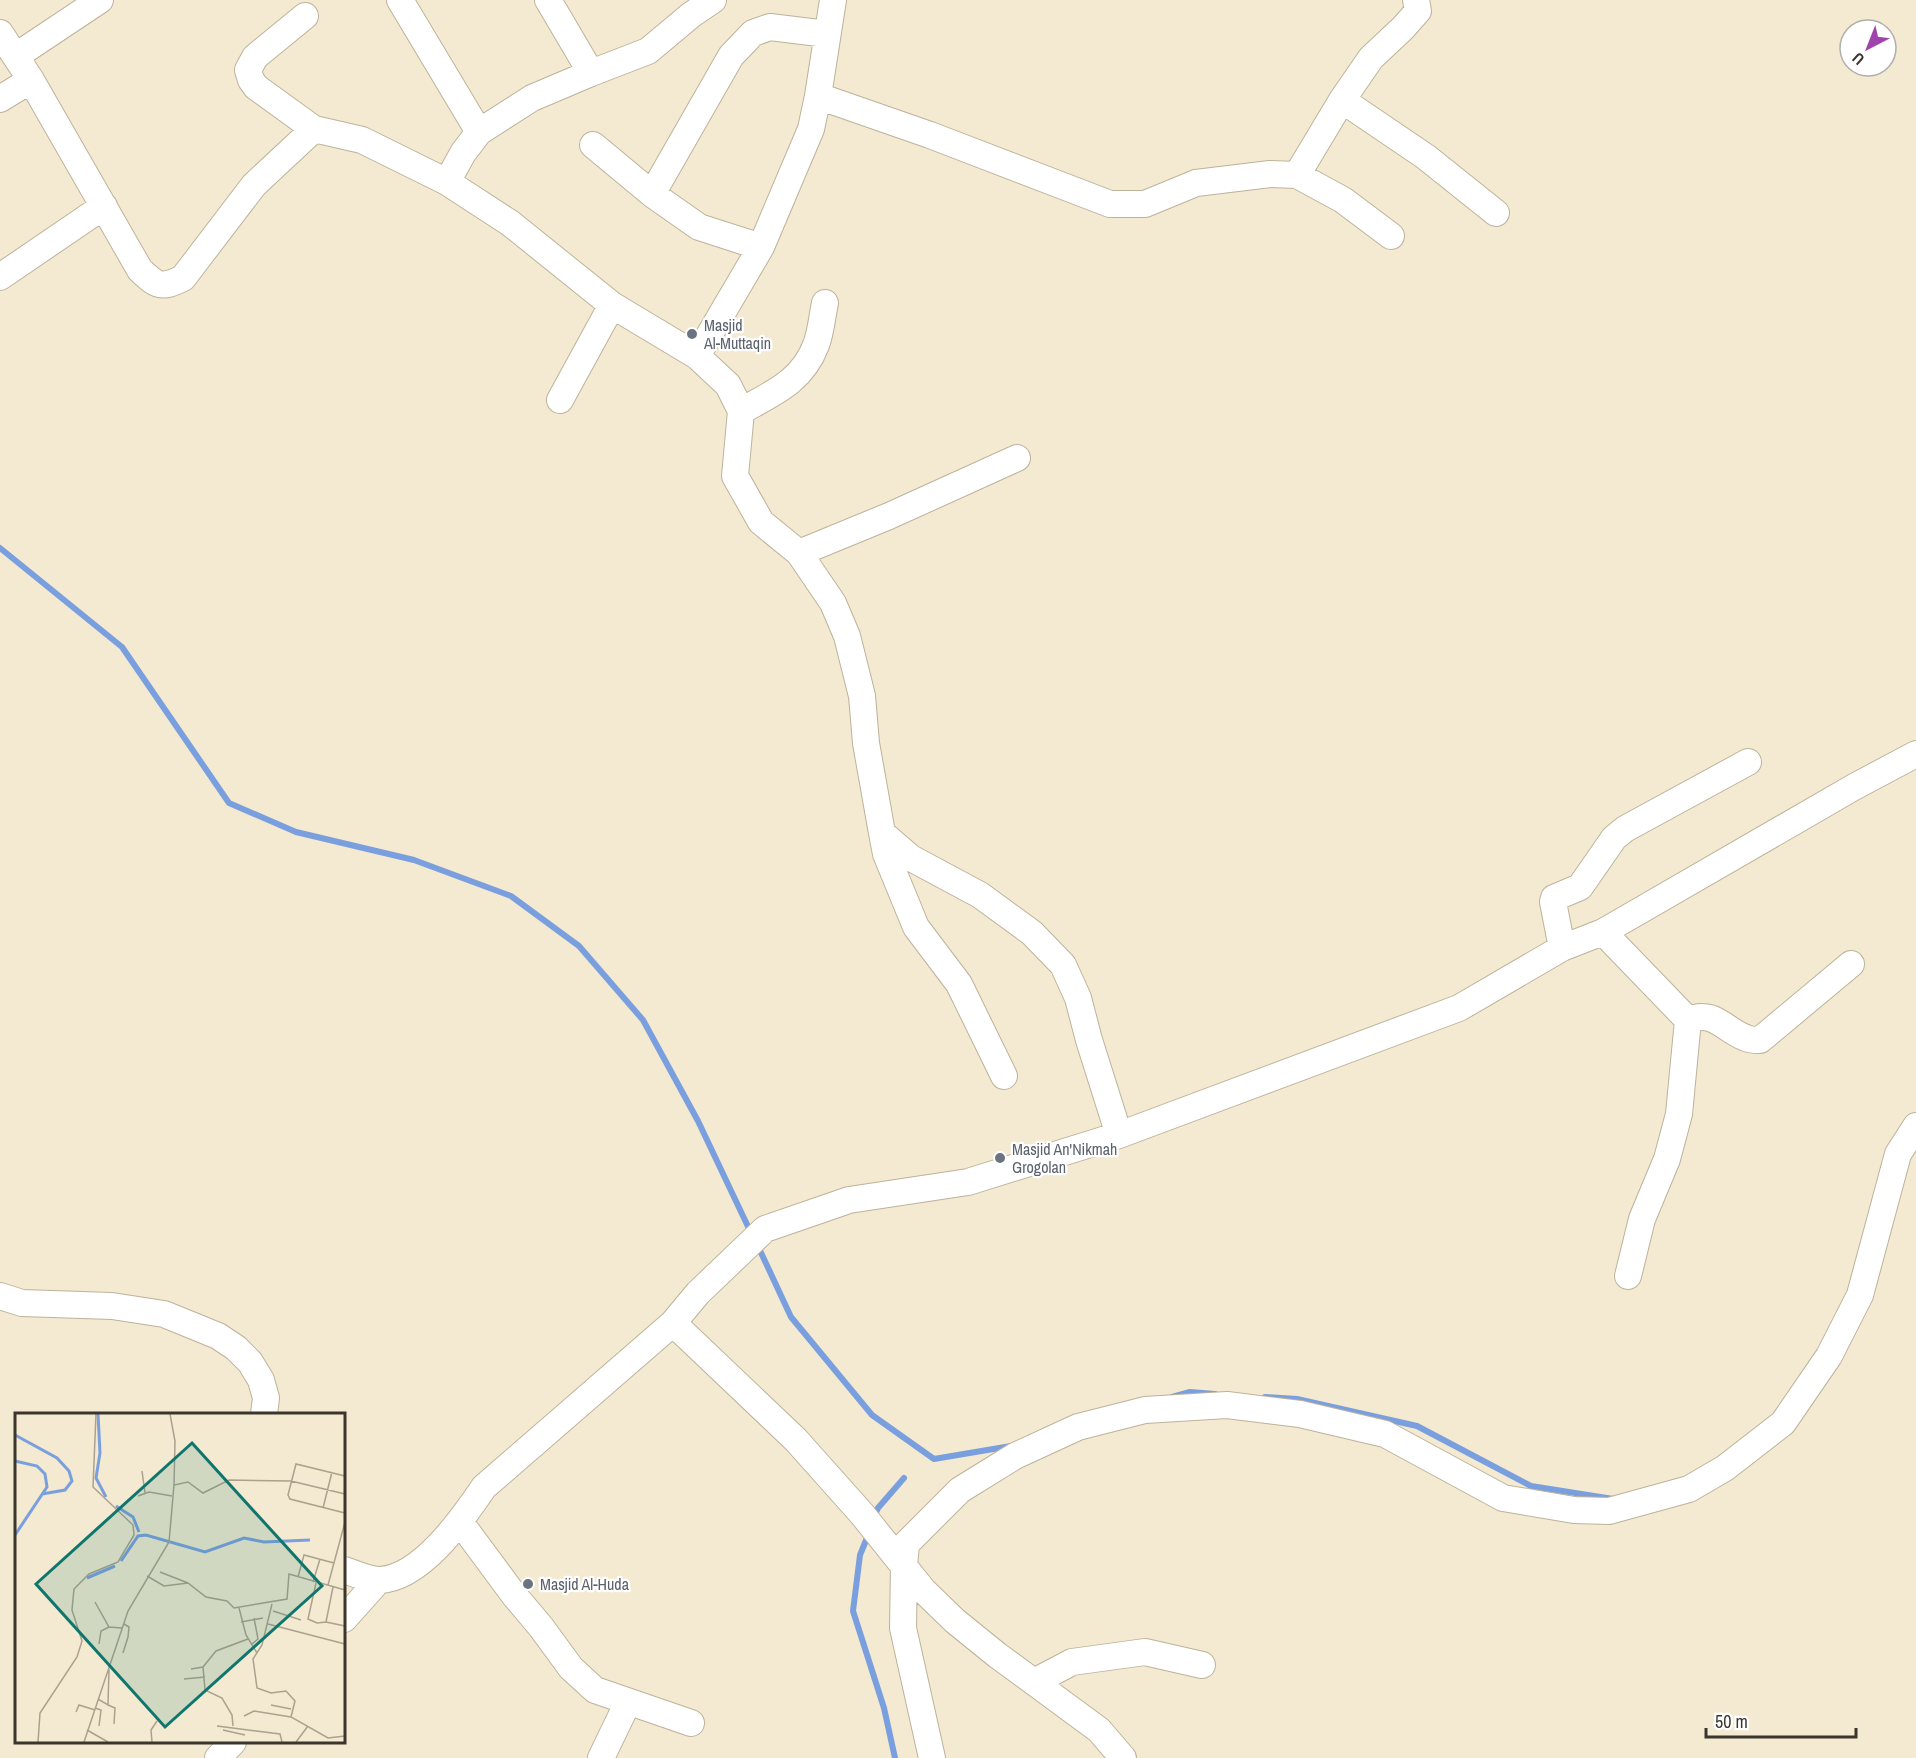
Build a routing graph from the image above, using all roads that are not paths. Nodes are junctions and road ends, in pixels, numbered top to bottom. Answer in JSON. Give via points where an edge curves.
{"nodes":[{"id":1,"x":100,"y":0,"type":"edge"},
{"id":2,"x":400,"y":0,"type":"edge"},
{"id":3,"x":548,"y":0,"type":"edge"},
{"id":4,"x":713,"y":0,"type":"edge"},
{"id":5,"x":833,"y":0,"type":"edge"},
{"id":6,"x":1416,"y":0,"type":"edge"},
{"id":7,"x":305,"y":15,"type":"dead end"},
{"id":8,"x":0,"y":33,"type":"edge"},
{"id":9,"x":826,"y":34,"type":"junction"},
{"id":10,"x":16,"y":56,"type":"junction"},
{"id":11,"x":591,"y":73,"type":"junction"},
{"id":12,"x":31,"y":80,"type":"junction"},
{"id":13,"x":818,"y":96,"type":"junction"},
{"id":14,"x":0,"y":99,"type":"edge"},
{"id":15,"x":1342,"y":100,"type":"junction"},
{"id":16,"x":314,"y":129,"type":"junction"},
{"id":17,"x":479,"y":132,"type":"junction"},
{"id":18,"x":593,"y":145,"type":"dead end"},
{"id":19,"x":1297,"y":175,"type":"junction"},
{"id":20,"x":447,"y":182,"type":"junction"},
{"id":21,"x":652,"y":194,"type":"junction"},
{"id":22,"x":104,"y":206,"type":"junction"},
{"id":23,"x":1496,"y":213,"type":"dead end"},
{"id":24,"x":1391,"y":236,"type":"dead end"},
{"id":25,"x":761,"y":247,"type":"junction"},
{"id":26,"x":0,"y":277,"type":"edge"},
{"id":27,"x":825,"y":303,"type":"dead end"},
{"id":28,"x":612,"y":305,"type":"junction"},
{"id":29,"x":697,"y":356,"type":"junction"},
{"id":30,"x":560,"y":400,"type":"dead end"},
{"id":31,"x":741,"y":411,"type":"junction"},
{"id":32,"x":1017,"y":458,"type":"dead end"},
{"id":33,"x":799,"y":553,"type":"junction"},
{"id":34,"x":1916,"y":754,"type":"edge"},
{"id":35,"x":1748,"y":762,"type":"dead end"},
{"id":36,"x":882,"y":833,"type":"junction"},
{"id":37,"x":1603,"y":932,"type":"junction"},
{"id":38,"x":1562,"y":948,"type":"junction"},
{"id":39,"x":1851,"y":964,"type":"dead end"},
{"id":40,"x":1688,"y":1020,"type":"junction"},
{"id":41,"x":1004,"y":1076,"type":"dead end"},
{"id":42,"x":1916,"y":1126,"type":"edge"},
{"id":43,"x":1119,"y":1135,"type":"junction"},
{"id":44,"x":1628,"y":1276,"type":"dead end"},
{"id":45,"x":0,"y":1296,"type":"edge"},
{"id":46,"x":673,"y":1323,"type":"junction"},
{"id":47,"x":264,"y":1413,"type":"edge"},
{"id":48,"x":460,"y":1522,"type":"junction"},
{"id":49,"x":898,"y":1551,"type":"junction"},
{"id":50,"x":345,"y":1570,"type":"edge"},
{"id":51,"x":380,"y":1580,"type":"junction"},
{"id":52,"x":345,"y":1618,"type":"edge"},
{"id":53,"x":1202,"y":1665,"type":"dead end"},
{"id":54,"x":1034,"y":1682,"type":"junction"},
{"id":55,"x":628,"y":1702,"type":"junction"},
{"id":56,"x":691,"y":1723,"type":"dead end"},
{"id":57,"x":232,"y":1743,"type":"edge"},
{"id":58,"x":218,"y":1758,"type":"edge"},
{"id":59,"x":601,"y":1758,"type":"edge"},
{"id":60,"x":932,"y":1758,"type":"edge"},
{"id":61,"x":1123,"y":1758,"type":"edge"}],
"edges":[{"from":1,"to":10,"type":"street"},
{"from":2,"to":17,"type":"street"},
{"from":3,"to":11,"type":"street"},
{"from":4,"to":11,"type":"street","via":[[648,51]]},
{"from":5,"to":9,"type":"street"},
{"from":6,"to":15,"type":"street","via":[[1418,11],[1371,58]]},
{"from":7,"to":16,"type":"street","via":[[255,57],[248,70],[256,87]]},
{"from":8,"to":10,"type":"street"},
{"from":9,"to":13,"type":"street"},
{"from":9,"to":21,"type":"street","via":[[770,27],[753,33],[731,56]]},
{"from":10,"to":12,"type":"street"},
{"from":11,"to":17,"type":"street","via":[[532,98]]},
{"from":12,"to":14,"type":"street"},
{"from":12,"to":22,"type":"street"},
{"from":13,"to":19,"type":"street","via":[[1110,204],[1144,204],[1196,183],[1270,174]]},
{"from":13,"to":25,"type":"street","via":[[811,129]]},
{"from":15,"to":19,"type":"street"},
{"from":15,"to":23,"type":"street","via":[[1426,157]]},
{"from":16,"to":20,"type":"street","via":[[362,140]]},
{"from":16,"to":22,"type":"street","via":[[254,185],[183,279],[168,286],[153,282],[140,270]]},
{"from":17,"to":20,"type":"street"},
{"from":18,"to":21,"type":"street"},
{"from":19,"to":24,"type":"street","via":[[1343,200]]},
{"from":20,"to":28,"type":"street","via":[[510,223]]},
{"from":21,"to":25,"type":"street","via":[[699,227]]},
{"from":22,"to":26,"type":"street"},
{"from":25,"to":29,"type":"street"},
{"from":27,"to":31,"type":"street","via":[[817,343],[800,373]]},
{"from":28,"to":29,"type":"street"},
{"from":28,"to":30,"type":"street"},
{"from":29,"to":31,"type":"street","via":[[728,385]]},
{"from":31,"to":33,"type":"street","via":[[735,476],[761,522]]},
{"from":32,"to":33,"type":"street"},
{"from":33,"to":36,"type":"street","via":[[833,603],[847,636],[862,696],[869,765]]},
{"from":34,"to":37,"type":"street"},
{"from":35,"to":38,"type":"street","via":[[1614,838],[1580,887],[1554,898]]},
{"from":36,"to":41,"type":"street","via":[[886,854],[916,927],[959,984]]},
{"from":36,"to":43,"type":"street","via":[[911,858],[980,896],[1032,933],[1063,965],[1078,998]]},
{"from":37,"to":38,"type":"street"},
{"from":37,"to":40,"type":"street"},
{"from":38,"to":43,"type":"street","via":[[1460,1008]]},
{"from":39,"to":40,"type":"street","via":[[1760,1040],[1746,1039],[1707,1016]]},
{"from":40,"to":44,"type":"street","via":[[1679,1114],[1667,1159],[1642,1219]]},
{"from":42,"to":49,"type":"street","via":[[1898,1154],[1860,1295],[1829,1356],[1783,1423],[1725,1468],[1689,1489],[1610,1511],[1574,1510],[1503,1498],[1385,1434],[1300,1414],[1227,1405],[1145,1410],[1078,1427],[1015,1456],[960,1490]]},
{"from":43,"to":46,"type":"street","via":[[968,1182],[849,1200],[765,1229],[698,1293]]},
{"from":45,"to":47,"type":"street","via":[[22,1304],[112,1306],[164,1314],[218,1336],[250,1362],[261,1380],[266,1398]]},
{"from":46,"to":48,"type":"street","via":[[484,1487]]},
{"from":46,"to":49,"type":"street","via":[[796,1440]]},
{"from":48,"to":51,"type":"street","via":[[406,1573]]},
{"from":48,"to":55,"type":"street","via":[[571,1668],[595,1690]]},
{"from":49,"to":54,"type":"street","via":[[923,1590],[955,1621]]},
{"from":49,"to":60,"type":"street","via":[[903,1628]]},
{"from":50,"to":51,"type":"street"},
{"from":51,"to":52,"type":"street"},
{"from":53,"to":54,"type":"street","via":[[1145,1652],[1072,1662]]},
{"from":54,"to":61,"type":"street","via":[[1099,1730]]},
{"from":55,"to":56,"type":"street"},
{"from":55,"to":59,"type":"street"},
{"from":57,"to":58,"type":"street"}]}
